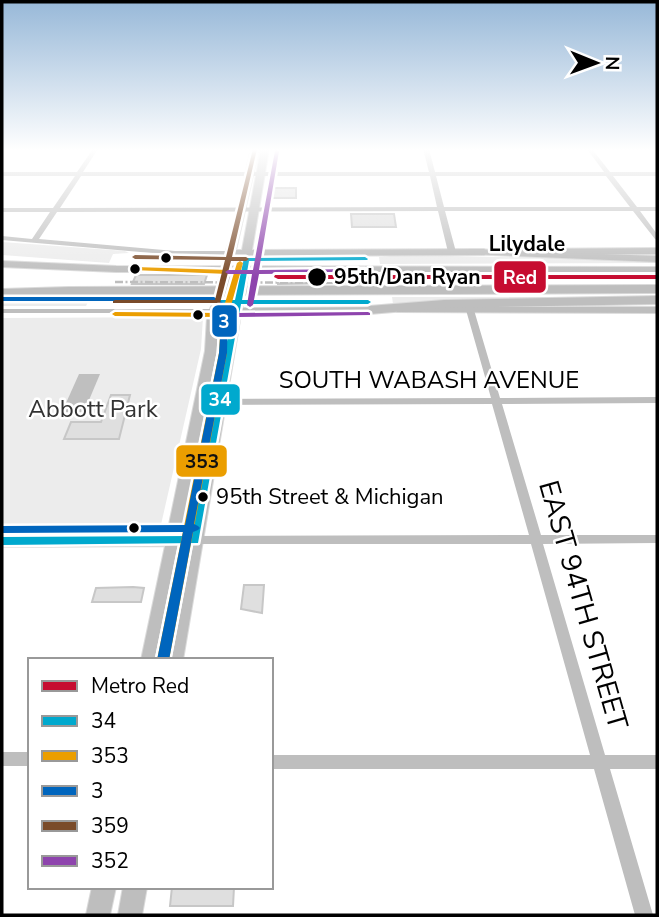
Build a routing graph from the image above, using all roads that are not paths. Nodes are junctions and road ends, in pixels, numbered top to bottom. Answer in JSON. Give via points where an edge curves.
{"nodes":[{"id":1,"x":68,"y":192,"type":"edge"},
{"id":2,"x":246,"y":192,"type":"edge"},
{"id":3,"x":257,"y":192,"type":"edge"},
{"id":4,"x":437,"y":192,"type":"edge"},
{"id":5,"x":622,"y":192,"type":"edge"},
{"id":6,"x":635,"y":209,"type":"junction"},
{"id":7,"x":657,"y":209,"type":"edge"},
{"id":8,"x":2,"y":210,"type":"edge"},
{"id":9,"x":56,"y":210,"type":"junction"},
{"id":10,"x":242,"y":210,"type":"junction"},
{"id":11,"x":254,"y":210,"type":"junction"},
{"id":12,"x":442,"y":210,"type":"junction"},
{"id":13,"x":2,"y":238,"type":"edge"},
{"id":14,"x":657,"y":238,"type":"edge"},
{"id":15,"x":34,"y":241,"type":"junction"},
{"id":16,"x":657,"y":251,"type":"edge"},
{"id":17,"x":471,"y":252,"type":"junction"},
{"id":18,"x":230,"y":253,"type":"junction"},
{"id":19,"x":247,"y":253,"type":"junction"},
{"id":20,"x":453,"y":253,"type":"junction"},
{"id":21,"x":657,"y":258,"type":"edge"},
{"id":22,"x":2,"y":262,"type":"edge"},
{"id":23,"x":657,"y":270,"type":"edge"},
{"id":24,"x":2,"y":288,"type":"edge"},
{"id":25,"x":657,"y":289,"type":"edge"},
{"id":26,"x":69,"y":290,"type":"junction"},
{"id":27,"x":2,"y":293,"type":"edge"},
{"id":28,"x":657,"y":300,"type":"edge"},
{"id":29,"x":369,"y":310,"type":"junction"},
{"id":30,"x":470,"y":310,"type":"junction"},
{"id":31,"x":657,"y":310,"type":"edge"},
{"id":32,"x":2,"y":311,"type":"edge"},
{"id":33,"x":214,"y":311,"type":"junction"},
{"id":34,"x":236,"y":311,"type":"junction"},
{"id":35,"x":496,"y":400,"type":"junction"},
{"id":36,"x":657,"y":400,"type":"edge"},
{"id":37,"x":219,"y":401,"type":"junction"},
{"id":38,"x":201,"y":402,"type":"junction"},
{"id":39,"x":536,"y":539,"type":"junction"},
{"id":40,"x":657,"y":539,"type":"edge"},
{"id":41,"x":173,"y":540,"type":"junction"},
{"id":42,"x":195,"y":540,"type":"junction"},
{"id":43,"x":2,"y":541,"type":"edge"},
{"id":44,"x":150,"y":658,"type":"edge"},
{"id":45,"x":174,"y":658,"type":"edge"},
{"id":46,"x":2,"y":759,"type":"edge"},
{"id":47,"x":28,"y":759,"type":"edge"},
{"id":48,"x":273,"y":762,"type":"edge"},
{"id":49,"x":600,"y":762,"type":"junction"},
{"id":50,"x":657,"y":762,"type":"edge"},
{"id":51,"x":104,"y":889,"type":"edge"},
{"id":52,"x":135,"y":889,"type":"edge"},
{"id":53,"x":98,"y":915,"type":"edge"},
{"id":54,"x":130,"y":915,"type":"edge"},
{"id":55,"x":644,"y":915,"type":"edge"}],
"edges":[{"from":1,"to":9,"type":"street"},
{"from":2,"to":10,"type":"main road"},
{"from":3,"to":11,"type":"main road"},
{"from":4,"to":12,"type":"street"},
{"from":5,"to":6,"type":"street"},
{"from":6,"to":7,"type":"street"},
{"from":6,"to":12,"type":"street"},
{"from":6,"to":14,"type":"street"},
{"from":8,"to":9,"type":"street"},
{"from":9,"to":10,"type":"street"},
{"from":9,"to":15,"type":"street"},
{"from":10,"to":11,"type":"street"},
{"from":10,"to":18,"type":"main road"},
{"from":11,"to":12,"type":"street"},
{"from":11,"to":19,"type":"main road"},
{"from":12,"to":20,"type":"street"},
{"from":13,"to":15,"type":"street"},
{"from":15,"to":18,"type":"street"},
{"from":16,"to":17,"type":"main road"},
{"from":17,"to":20,"type":"main road"},
{"from":17,"to":21,"type":"highway"},
{"from":18,"to":19,"type":"main road"},
{"from":18,"to":33,"type":"main road","bridge":true},
{"from":19,"to":20,"type":"main road"},
{"from":19,"to":34,"type":"main road","bridge":true},
{"from":22,"to":23,"type":"highway","via":[[116,269]]},
{"from":24,"to":26,"type":"highway"},
{"from":25,"to":26,"type":"highway"},
{"from":26,"to":27,"type":"highway"},
{"from":28,"to":29,"type":"highway"},
{"from":29,"to":30,"type":"main road"},
{"from":29,"to":34,"type":"main road"},
{"from":30,"to":31,"type":"main road"},
{"from":30,"to":35,"type":"street","name":"EAST 94TH STREET"},
{"from":32,"to":33,"type":"street"},
{"from":33,"to":34,"type":"main road"},
{"from":33,"to":38,"type":"main road"},
{"from":34,"to":37,"type":"main road"},
{"from":35,"to":36,"type":"street","name":"SOUTH WABASH AVENUE"},
{"from":35,"to":37,"type":"street","name":"SOUTH WABASH AVENUE"},
{"from":35,"to":39,"type":"street","name":"EAST 94TH STREET"},
{"from":37,"to":38,"type":"street","name":"SOUTH WABASH AVENUE"},
{"from":37,"to":42,"type":"main road"},
{"from":38,"to":41,"type":"main road"},
{"from":39,"to":40,"type":"street"},
{"from":39,"to":42,"type":"street"},
{"from":39,"to":49,"type":"street","name":"EAST 94TH STREET"},
{"from":41,"to":42,"type":"main road"},
{"from":41,"to":43,"type":"main road"},
{"from":41,"to":44,"type":"main road"},
{"from":42,"to":45,"type":"main road"},
{"from":46,"to":47,"type":"street"},
{"from":48,"to":49,"type":"street"},
{"from":49,"to":50,"type":"street"},
{"from":49,"to":55,"type":"street","name":"EAST 94TH STREET"},
{"from":51,"to":53,"type":"main road"},
{"from":52,"to":54,"type":"main road"}]}
